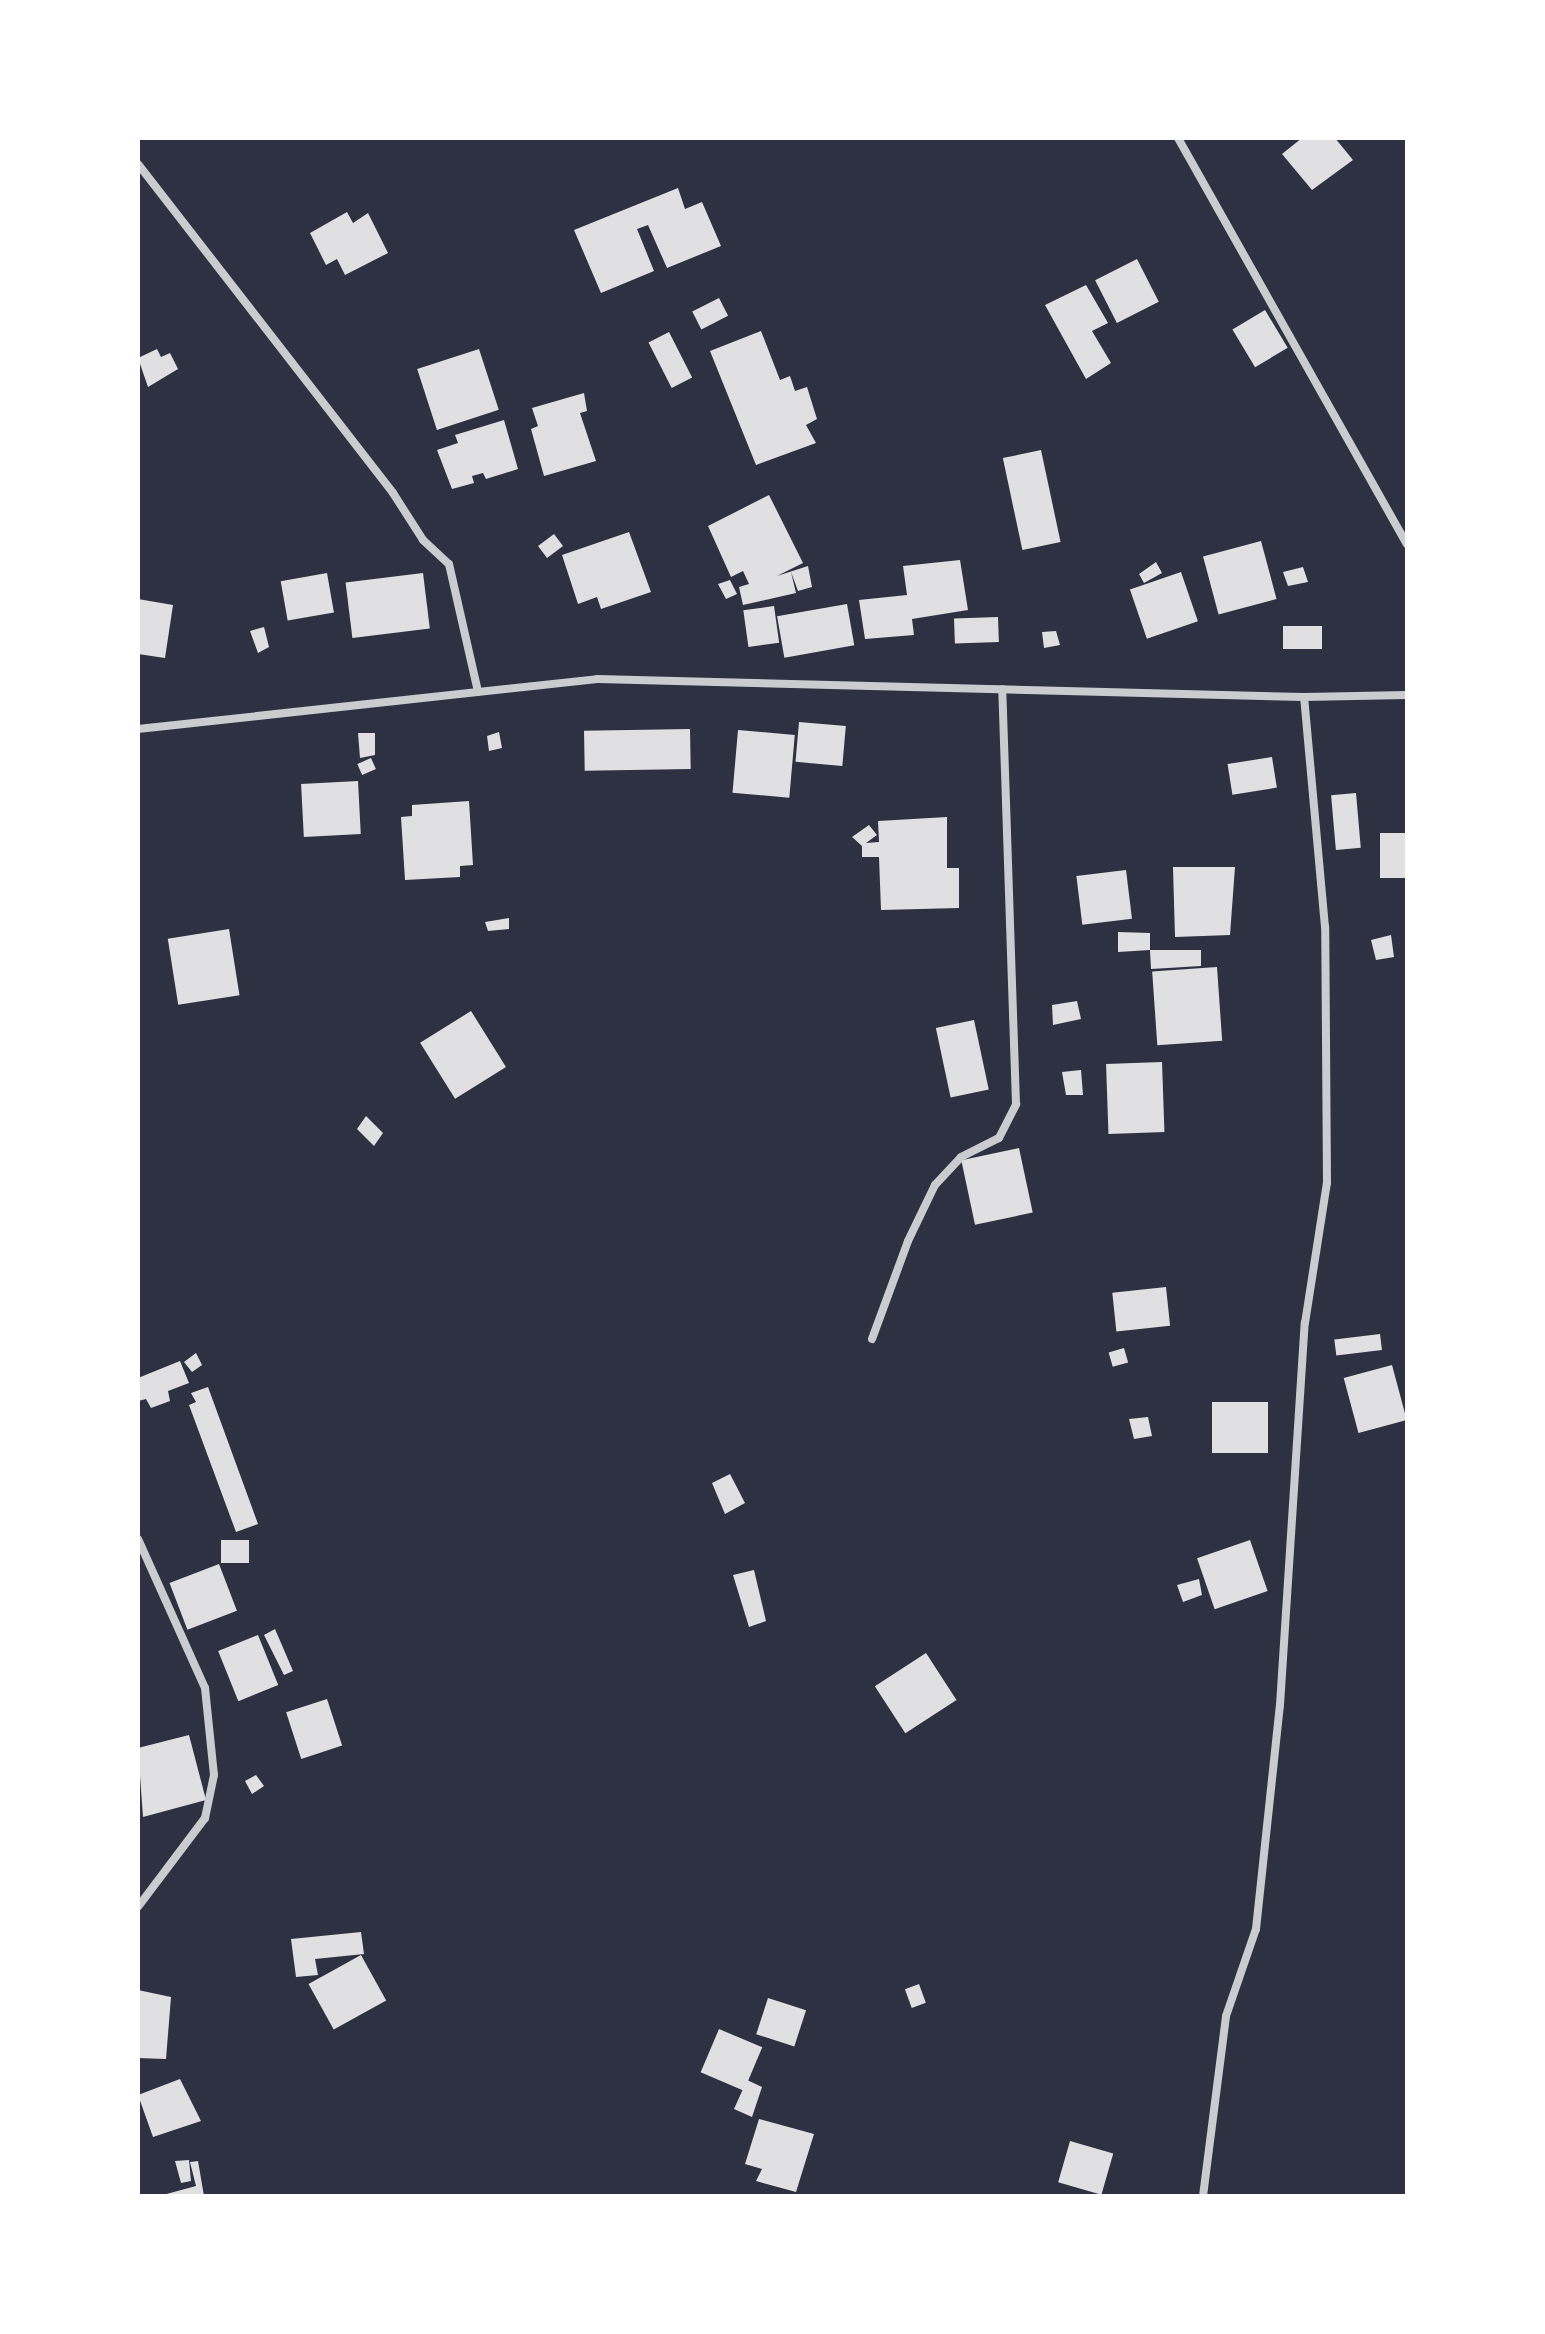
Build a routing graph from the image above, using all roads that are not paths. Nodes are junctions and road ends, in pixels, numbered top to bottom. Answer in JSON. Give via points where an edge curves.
{"nodes":[{"id":1,"x":1178,"y":138,"type":"edge"},
{"id":2,"x":138,"y":164,"type":"edge"},
{"id":3,"x":1407,"y":544,"type":"edge"},
{"id":4,"x":1002,"y":689,"type":"junction"},
{"id":5,"x":478,"y":692,"type":"junction"},
{"id":6,"x":1407,"y":695,"type":"edge"},
{"id":7,"x":1304,"y":697,"type":"junction"},
{"id":8,"x":138,"y":729,"type":"edge"},
{"id":9,"x":872,"y":1339,"type":"dead end"},
{"id":10,"x":138,"y":1539,"type":"edge"},
{"id":11,"x":138,"y":1907,"type":"edge"},
{"id":12,"x":1203,"y":2196,"type":"edge"}],
"edges":[{"from":1,"to":3,"type":"street"},
{"from":2,"to":5,"type":"street","via":[[393,493],[423,540],[449,564]]},
{"from":4,"to":5,"type":"street","via":[[597,679]]},
{"from":4,"to":7,"type":"street"},
{"from":4,"to":9,"type":"street","via":[[1016,1104],[999,1138],[961,1157],[935,1185]]},
{"from":5,"to":8,"type":"street"},
{"from":6,"to":7,"type":"street"},
{"from":7,"to":12,"type":"street","via":[[1325,927],[1327,1183],[1305,1323],[1280,1705],[1256,1929],[1226,2016]]},
{"from":10,"to":11,"type":"street","via":[[205,1688],[214,1775],[205,1818]]}]}
